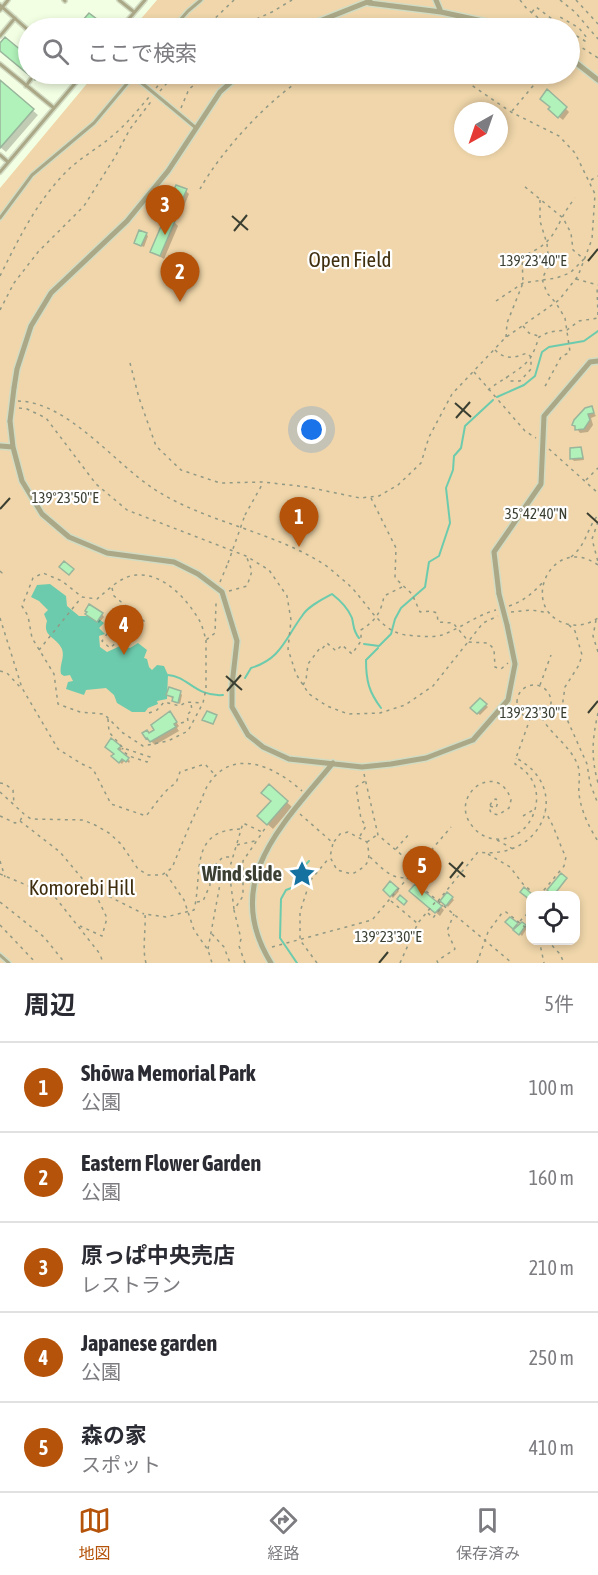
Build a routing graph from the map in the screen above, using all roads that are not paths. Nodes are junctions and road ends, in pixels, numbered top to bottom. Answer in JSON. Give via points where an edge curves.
{"nodes":[{"id":1,"x":8,"y":0,"type":"edge"},
{"id":2,"x":119,"y":0,"type":"edge"},
{"id":3,"x":145,"y":0,"type":"edge"},
{"id":4,"x":201,"y":0,"type":"edge"},
{"id":5,"x":436,"y":0,"type":"edge"},
{"id":6,"x":370,"y":1,"type":"edge"},
{"id":7,"x":1,"y":8,"type":"edge"},
{"id":8,"x":134,"y":12,"type":"junction"},
{"id":9,"x":441,"y":12,"type":"junction"},
{"id":10,"x":15,"y":18,"type":"junction"},
{"id":11,"x":129,"y":18,"type":"edge"},
{"id":12,"x":181,"y":18,"type":"edge"},
{"id":13,"x":327,"y":18,"type":"edge"},
{"id":14,"x":469,"y":18,"type":"edge"},
{"id":15,"x":18,"y":21,"type":"edge"},
{"id":16,"x":0,"y":36,"type":"edge"},
{"id":17,"x":0,"y":64,"type":"edge"},
{"id":18,"x":580,"y":66,"type":"edge"},
{"id":19,"x":18,"y":79,"type":"edge"},
{"id":20,"x":598,"y":80,"type":"edge"},
{"id":21,"x":24,"y":84,"type":"edge"},
{"id":22,"x":73,"y":84,"type":"edge"},
{"id":23,"x":126,"y":84,"type":"edge"},
{"id":24,"x":144,"y":84,"type":"edge"},
{"id":25,"x":229,"y":84,"type":"edge"},
{"id":26,"x":26,"y":86,"type":"joint"},
{"id":27,"x":54,"y":108,"type":"junction"},
{"id":28,"x":196,"y":128,"type":"junction"},
{"id":29,"x":0,"y":155,"type":"edge"},
{"id":30,"x":8,"y":162,"type":"junction"},
{"id":31,"x":0,"y":172,"type":"edge"},
{"id":32,"x":0,"y":218,"type":"edge"},
{"id":33,"x":598,"y":361,"type":"edge"},
{"id":34,"x":0,"y":446,"type":"edge"},
{"id":35,"x":13,"y":447,"type":"junction"},
{"id":36,"x":333,"y":762,"type":"junction"},
{"id":37,"x":0,"y":955,"type":"edge"},
{"id":38,"x":9,"y":963,"type":"edge"},
{"id":39,"x":271,"y":963,"type":"edge"}],
"edges":[{"from":1,"to":7,"type":"lane"},
{"from":2,"to":8,"type":"lane"},
{"from":3,"to":8,"type":"lane"},
{"from":4,"to":12,"type":"lane"},
{"from":5,"to":9,"type":"street"},
{"from":6,"to":9,"type":"street"},
{"from":6,"to":13,"type":"street"},
{"from":7,"to":10,"type":"lane"},
{"from":8,"to":11,"type":"lane"},
{"from":9,"to":14,"type":"street"},
{"from":10,"to":15,"type":"lane"},
{"from":10,"to":16,"type":"lane"},
{"from":17,"to":19,"type":"lane"},
{"from":18,"to":20,"type":"street"},
{"from":21,"to":26,"type":"lane"},
{"from":22,"to":27,"type":"lane"},
{"from":23,"to":32,"type":"lane","via":[[94,123],[32,175]]},
{"from":24,"to":28,"type":"lane","bridge":true},
{"from":25,"to":28,"type":"street"},
{"from":26,"to":27,"type":"lane"},
{"from":27,"to":30,"type":"lane"},
{"from":28,"to":35,"type":"street","bridge":true,"via":[[128,221],[51,292],[31,327],[17,369],[10,420]]},
{"from":29,"to":30,"type":"lane"},
{"from":30,"to":31,"type":"lane"},
{"from":33,"to":36,"type":"street","bridge":true,"via":[[590,362],[544,416],[541,484],[494,552],[514,664],[508,700],[473,741],[426,758],[362,767]]},
{"from":34,"to":35,"type":"street"},
{"from":35,"to":36,"type":"street","via":[[22,481],[42,514],[69,537],[107,553],[174,562],[220,590],[237,641],[232,707],[248,735],[289,759]]},
{"from":36,"to":39,"type":"street","via":[[274,837],[254,881],[255,928]]},
{"from":37,"to":38,"type":"lane"}]}
